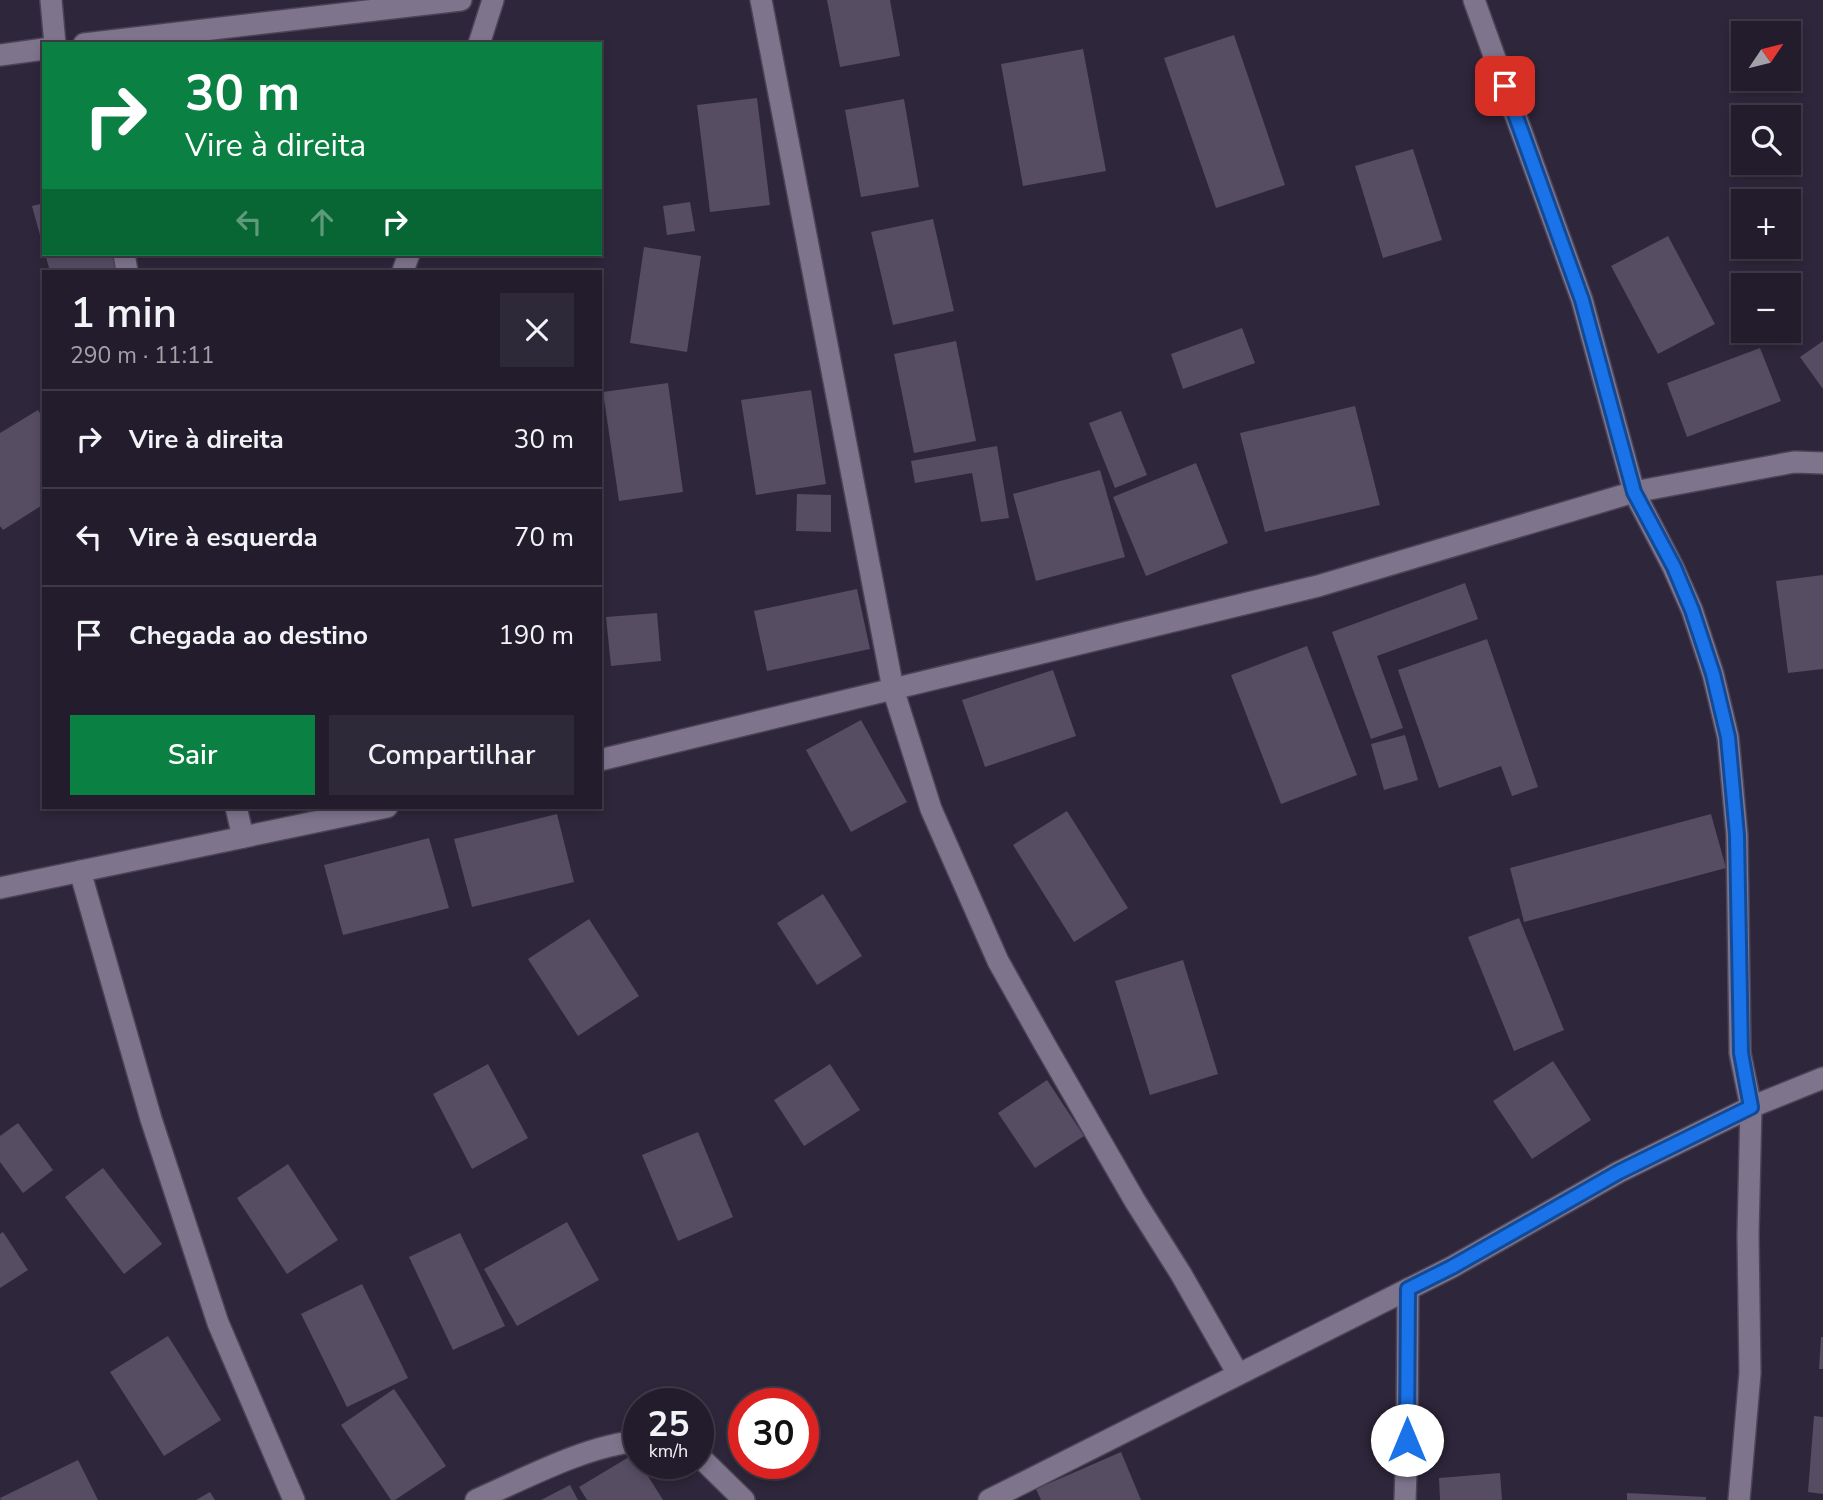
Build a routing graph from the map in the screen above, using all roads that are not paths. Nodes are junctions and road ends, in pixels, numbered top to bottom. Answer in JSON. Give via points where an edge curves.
{"nodes":[{"id":1,"x":51,"y":0,"type":"edge"},
{"id":2,"x":461,"y":0,"type":"edge"},
{"id":3,"x":493,"y":0,"type":"edge"},
{"id":4,"x":761,"y":0,"type":"edge"},
{"id":5,"x":1474,"y":0,"type":"edge"},
{"id":6,"x":379,"y":5,"type":"edge"},
{"id":7,"x":55,"y":42,"type":"edge"},
{"id":8,"x":101,"y":42,"type":"edge"},
{"id":9,"x":480,"y":42,"type":"edge"},
{"id":10,"x":42,"y":49,"type":"edge"},
{"id":11,"x":0,"y":55,"type":"edge"},
{"id":12,"x":1823,"y":463,"type":"edge"},
{"id":13,"x":1634,"y":492,"type":"junction"},
{"id":14,"x":893,"y":689,"type":"junction"},
{"id":15,"x":602,"y":760,"type":"edge"},
{"id":16,"x":236,"y":809,"type":"edge"},
{"id":17,"x":377,"y":809,"type":"edge"},
{"id":18,"x":243,"y":837,"type":"junction"},
{"id":19,"x":80,"y":871,"type":"junction"},
{"id":20,"x":0,"y":888,"type":"edge"},
{"id":21,"x":1823,"y":1078,"type":"edge"},
{"id":22,"x":1751,"y":1107,"type":"junction"},
{"id":23,"x":1408,"y":1289,"type":"junction"},
{"id":24,"x":1238,"y":1374,"type":"junction"},
{"id":25,"x":623,"y":1442,"type":"edge"},
{"id":26,"x":714,"y":1471,"type":"edge"},
{"id":27,"x":293,"y":1500,"type":"edge"},
{"id":28,"x":477,"y":1500,"type":"edge"},
{"id":29,"x":744,"y":1500,"type":"edge"},
{"id":30,"x":989,"y":1500,"type":"edge"},
{"id":31,"x":1405,"y":1500,"type":"edge"},
{"id":32,"x":1739,"y":1500,"type":"edge"}],
"edges":[{"from":1,"to":7,"type":"street"},
{"from":2,"to":6,"type":"street"},
{"from":3,"to":9,"type":"street"},
{"from":4,"to":14,"type":"street"},
{"from":5,"to":13,"type":"street","via":[[1582,300]]},
{"from":6,"to":8,"type":"street"},
{"from":10,"to":11,"type":"street"},
{"from":12,"to":13,"type":"street","via":[[1794,462]]},
{"from":13,"to":14,"type":"street","via":[[1318,586]]},
{"from":13,"to":22,"type":"street","via":[[1692,610],[1728,737],[1737,835],[1741,1053]]},
{"from":14,"to":15,"type":"street"},
{"from":14,"to":24,"type":"street","via":[[931,809],[999,961]]},
{"from":16,"to":18,"type":"street"},
{"from":17,"to":18,"type":"street"},
{"from":18,"to":19,"type":"street"},
{"from":19,"to":20,"type":"street"},
{"from":19,"to":27,"type":"street","via":[[151,1119],[218,1323]]},
{"from":21,"to":22,"type":"street"},
{"from":22,"to":23,"type":"street","via":[[1619,1172]]},
{"from":22,"to":32,"type":"street","via":[[1750,1373]]},
{"from":23,"to":24,"type":"street"},
{"from":23,"to":31,"type":"street"},
{"from":24,"to":30,"type":"street"},
{"from":25,"to":28,"type":"street"},
{"from":26,"to":29,"type":"street"}]}
